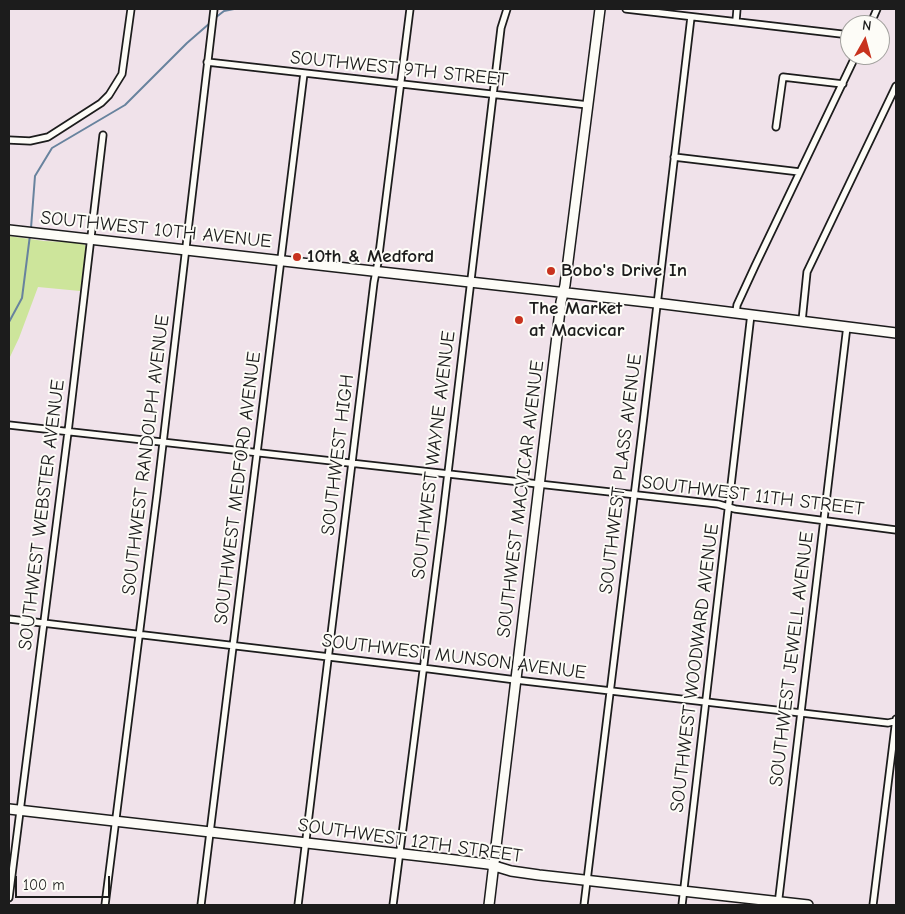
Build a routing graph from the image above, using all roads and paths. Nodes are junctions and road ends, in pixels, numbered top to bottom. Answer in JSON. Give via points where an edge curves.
{"nodes":[{"id":1,"x":132,"y":9,"type":"edge"},
{"id":2,"x":214,"y":9,"type":"edge"},
{"id":3,"x":410,"y":9,"type":"edge"},
{"id":4,"x":507,"y":9,"type":"edge"},
{"id":5,"x":600,"y":9,"type":"edge"},
{"id":6,"x":626,"y":9,"type":"edge"},
{"id":7,"x":737,"y":9,"type":"edge"},
{"id":8,"x":691,"y":17,"type":"junction"},
{"id":9,"x":736,"y":22,"type":"junction"},
{"id":10,"x":840,"y":34,"type":"edge"},
{"id":11,"x":207,"y":62,"type":"junction"},
{"id":12,"x":852,"y":65,"type":"edge"},
{"id":13,"x":304,"y":73,"type":"junction"},
{"id":14,"x":400,"y":84,"type":"junction"},
{"id":15,"x":843,"y":84,"type":"junction"},
{"id":16,"x":896,"y":86,"type":"edge"},
{"id":17,"x":493,"y":94,"type":"junction"},
{"id":18,"x":588,"y":105,"type":"junction"},
{"id":19,"x":776,"y":127,"type":"dead end"},
{"id":20,"x":102,"y":135,"type":"dead end"},
{"id":21,"x":9,"y":140,"type":"edge"},
{"id":22,"x":674,"y":157,"type":"junction"},
{"id":23,"x":800,"y":172,"type":"junction"},
{"id":24,"x":9,"y":230,"type":"edge"},
{"id":25,"x":90,"y":240,"type":"junction"},
{"id":26,"x":185,"y":250,"type":"junction"},
{"id":27,"x":281,"y":261,"type":"junction"},
{"id":28,"x":376,"y":272,"type":"junction"},
{"id":29,"x":470,"y":282,"type":"junction"},
{"id":30,"x":564,"y":292,"type":"junction"},
{"id":31,"x":656,"y":303,"type":"junction"},
{"id":32,"x":736,"y":312,"type":"junction"},
{"id":33,"x":751,"y":314,"type":"junction"},
{"id":34,"x":802,"y":321,"type":"junction"},
{"id":35,"x":847,"y":326,"type":"junction"},
{"id":36,"x":896,"y":333,"type":"edge"},
{"id":37,"x":9,"y":425,"type":"edge"},
{"id":38,"x":68,"y":432,"type":"junction"},
{"id":39,"x":163,"y":443,"type":"junction"},
{"id":40,"x":258,"y":453,"type":"junction"},
{"id":41,"x":352,"y":464,"type":"junction"},
{"id":42,"x":448,"y":475,"type":"junction"},
{"id":43,"x":539,"y":485,"type":"junction"},
{"id":44,"x":633,"y":496,"type":"junction"},
{"id":45,"x":728,"y":507,"type":"junction"},
{"id":46,"x":824,"y":520,"type":"junction"},
{"id":47,"x":896,"y":530,"type":"edge"},
{"id":48,"x":9,"y":619,"type":"edge"},
{"id":49,"x":44,"y":623,"type":"junction"},
{"id":50,"x":139,"y":634,"type":"junction"},
{"id":51,"x":234,"y":646,"type":"junction"},
{"id":52,"x":329,"y":656,"type":"junction"},
{"id":53,"x":422,"y":668,"type":"junction"},
{"id":54,"x":516,"y":680,"type":"junction"},
{"id":55,"x":610,"y":691,"type":"junction"},
{"id":56,"x":706,"y":702,"type":"junction"},
{"id":57,"x":801,"y":712,"type":"junction"},
{"id":58,"x":896,"y":717,"type":"edge"},
{"id":59,"x":896,"y":721,"type":"edge"},
{"id":60,"x":9,"y":809,"type":"edge"},
{"id":61,"x":20,"y":810,"type":"junction"},
{"id":62,"x":116,"y":821,"type":"junction"},
{"id":63,"x":210,"y":832,"type":"junction"},
{"id":64,"x":306,"y":842,"type":"junction"},
{"id":65,"x":400,"y":854,"type":"junction"},
{"id":66,"x":493,"y":866,"type":"junction"},
{"id":67,"x":587,"y":880,"type":"junction"},
{"id":68,"x":683,"y":891,"type":"junction"},
{"id":69,"x":9,"y":898,"type":"edge"},
{"id":70,"x":778,"y":903,"type":"edge"},
{"id":71,"x":105,"y":905,"type":"edge"},
{"id":72,"x":201,"y":905,"type":"edge"},
{"id":73,"x":298,"y":905,"type":"edge"},
{"id":74,"x":393,"y":905,"type":"edge"},
{"id":75,"x":489,"y":905,"type":"edge"},
{"id":76,"x":584,"y":905,"type":"edge"},
{"id":77,"x":682,"y":905,"type":"edge"},
{"id":78,"x":808,"y":905,"type":"edge"},
{"id":79,"x":873,"y":905,"type":"edge"}],
"edges":[{"from":1,"to":21,"type":"street","via":[[122,74],[109,95],[48,137],[30,141]]},
{"from":2,"to":11,"type":"street","name":"SOUTHWEST RANDOLPH AVENUE"},
{"from":3,"to":14,"type":"street","name":"SOUTHWEST HIGH"},
{"from":4,"to":17,"type":"street","name":"SOUTHWEST WAYNE AVENUE","via":[[501,28]]},
{"from":5,"to":18,"type":"main road","name":"SOUTHWEST MACVICAR AVENUE"},
{"from":6,"to":8,"type":"street"},
{"from":7,"to":9,"type":"street"},
{"from":8,"to":9,"type":"street"},
{"from":8,"to":22,"type":"street","name":"SOUTHWEST PLASS AVENUE"},
{"from":9,"to":10,"type":"street"},
{"from":11,"to":13,"type":"street","name":"SOUTHWEST 9TH STREET"},
{"from":11,"to":26,"type":"street","name":"SOUTHWEST RANDOLPH AVENUE"},
{"from":12,"to":15,"type":"street"},
{"from":13,"to":14,"type":"street","name":"SOUTHWEST 9TH STREET"},
{"from":13,"to":27,"type":"street","name":"SOUTHWEST MEDFORD AVENUE"},
{"from":14,"to":17,"type":"street","name":"SOUTHWEST 9TH STREET"},
{"from":14,"to":28,"type":"street","name":"SOUTHWEST HIGH"},
{"from":15,"to":19,"type":"street","via":[[783,77]]},
{"from":15,"to":23,"type":"street"},
{"from":16,"to":34,"type":"street","via":[[807,272]]},
{"from":17,"to":18,"type":"street","name":"SOUTHWEST 9TH STREET"},
{"from":17,"to":29,"type":"street","name":"SOUTHWEST WAYNE AVENUE"},
{"from":18,"to":30,"type":"main road","name":"SOUTHWEST MACVICAR AVENUE"},
{"from":20,"to":25,"type":"street","name":"SOUTHWEST WEBSTER AVENUE"},
{"from":22,"to":23,"type":"street"},
{"from":22,"to":31,"type":"street","name":"SOUTHWEST PLASS AVENUE"},
{"from":23,"to":32,"type":"street"},
{"from":24,"to":25,"type":"main road","name":"SOUTHWEST 10TH AVENUE"},
{"from":25,"to":26,"type":"main road","name":"SOUTHWEST 10TH AVENUE"},
{"from":25,"to":38,"type":"street","name":"SOUTHWEST WEBSTER AVENUE"},
{"from":26,"to":27,"type":"main road","name":"SOUTHWEST 10TH AVENUE"},
{"from":26,"to":39,"type":"street","name":"SOUTHWEST RANDOLPH AVENUE"},
{"from":27,"to":28,"type":"main road","name":"SOUTHWEST 10TH AVENUE"},
{"from":27,"to":40,"type":"street","name":"SOUTHWEST MEDFORD AVENUE"},
{"from":28,"to":29,"type":"main road","name":"SOUTHWEST 10TH AVENUE"},
{"from":28,"to":41,"type":"street","name":"SOUTHWEST HIGH"},
{"from":29,"to":30,"type":"main road","name":"SOUTHWEST 10TH AVENUE"},
{"from":29,"to":42,"type":"street","name":"SOUTHWEST WAYNE AVENUE"},
{"from":30,"to":31,"type":"main road","name":"SOUTHWEST 10TH AVENUE"},
{"from":30,"to":43,"type":"main road","name":"SOUTHWEST MACVICAR AVENUE"},
{"from":31,"to":32,"type":"main road","name":"SOUTHWEST 10TH AVENUE"},
{"from":31,"to":44,"type":"street","name":"SOUTHWEST PLASS AVENUE"},
{"from":32,"to":33,"type":"main road","name":"SOUTHWEST 10TH AVENUE"},
{"from":33,"to":34,"type":"main road","name":"SOUTHWEST 10TH AVENUE"},
{"from":33,"to":45,"type":"street","name":"SOUTHWEST WOODWARD AVENUE"},
{"from":34,"to":35,"type":"main road","name":"SOUTHWEST 10TH AVENUE"},
{"from":35,"to":36,"type":"main road","name":"SOUTHWEST 10TH AVENUE"},
{"from":35,"to":46,"type":"street","name":"SOUTHWEST JEWELL AVENUE"},
{"from":37,"to":38,"type":"street","name":"SOUTHWEST 11TH STREET"},
{"from":38,"to":39,"type":"street","name":"SOUTHWEST 11TH STREET"},
{"from":38,"to":49,"type":"street","name":"SOUTHWEST WEBSTER AVENUE"},
{"from":39,"to":40,"type":"street","name":"SOUTHWEST 11TH STREET"},
{"from":39,"to":50,"type":"street","name":"SOUTHWEST RANDOLPH AVENUE"},
{"from":40,"to":41,"type":"street","name":"SOUTHWEST 11TH STREET"},
{"from":40,"to":51,"type":"street","name":"SOUTHWEST MEDFORD AVENUE"},
{"from":41,"to":42,"type":"street","name":"SOUTHWEST 11TH STREET"},
{"from":41,"to":52,"type":"street","name":"SOUTHWEST HIGH"},
{"from":42,"to":43,"type":"street","name":"SOUTHWEST 11TH STREET"},
{"from":42,"to":53,"type":"street","name":"SOUTHWEST WAYNE AVENUE"},
{"from":43,"to":44,"type":"street","name":"SOUTHWEST 11TH STREET"},
{"from":43,"to":54,"type":"main road","name":"SOUTHWEST MACVICAR AVENUE"},
{"from":44,"to":45,"type":"street","name":"SOUTHWEST 11TH STREET"},
{"from":44,"to":55,"type":"street","name":"SOUTHWEST PLASS AVENUE"},
{"from":45,"to":46,"type":"street","name":"SOUTHWEST 11TH STREET"},
{"from":45,"to":56,"type":"street","name":"SOUTHWEST WOODWARD AVENUE"},
{"from":46,"to":47,"type":"street","name":"SOUTHWEST 11TH STREET"},
{"from":46,"to":57,"type":"street","name":"SOUTHWEST JEWELL AVENUE"},
{"from":48,"to":49,"type":"street","name":"SOUTHWEST MUNSON AVENUE"},
{"from":49,"to":50,"type":"street","name":"SOUTHWEST MUNSON AVENUE"},
{"from":49,"to":61,"type":"street","name":"SOUTHWEST WEBSTER AVENUE"},
{"from":50,"to":51,"type":"street","name":"SOUTHWEST MUNSON AVENUE"},
{"from":50,"to":62,"type":"street","name":"SOUTHWEST RANDOLPH AVENUE"},
{"from":51,"to":52,"type":"street","name":"SOUTHWEST MUNSON AVENUE"},
{"from":51,"to":63,"type":"street","name":"SOUTHWEST MEDFORD AVENUE"},
{"from":52,"to":53,"type":"street","name":"SOUTHWEST MUNSON AVENUE"},
{"from":52,"to":64,"type":"street","name":"SOUTHWEST HIGH"},
{"from":53,"to":54,"type":"street","name":"SOUTHWEST MUNSON AVENUE"},
{"from":53,"to":65,"type":"street","name":"SOUTHWEST WAYNE AVENUE"},
{"from":54,"to":55,"type":"street","name":"SOUTHWEST MUNSON AVENUE"},
{"from":54,"to":66,"type":"main road","name":"SOUTHWEST MACVICAR AVENUE"},
{"from":55,"to":56,"type":"street","name":"SOUTHWEST MUNSON AVENUE"},
{"from":55,"to":67,"type":"street","name":"SOUTHWEST PLASS AVENUE"},
{"from":56,"to":57,"type":"street","name":"SOUTHWEST MUNSON AVENUE"},
{"from":56,"to":68,"type":"street","name":"SOUTHWEST WOODWARD AVENUE"},
{"from":57,"to":59,"type":"street","name":"SOUTHWEST MUNSON AVENUE","via":[[888,723]]},
{"from":57,"to":70,"type":"street","name":"SOUTHWEST JEWELL AVENUE"},
{"from":58,"to":59,"type":"street"},
{"from":59,"to":79,"type":"street"},
{"from":60,"to":61,"type":"main road","name":"SOUTHWEST 12TH STREET"},
{"from":61,"to":62,"type":"main road","name":"SOUTHWEST 12TH STREET"},
{"from":61,"to":69,"type":"street","name":"SOUTHWEST WEBSTER AVENUE"},
{"from":62,"to":63,"type":"main road","name":"SOUTHWEST 12TH STREET"},
{"from":62,"to":71,"type":"street","name":"SOUTHWEST RANDOLPH AVENUE"},
{"from":63,"to":64,"type":"main road","name":"SOUTHWEST 12TH STREET"},
{"from":63,"to":72,"type":"street","name":"SOUTHWEST MEDFORD AVENUE"},
{"from":64,"to":65,"type":"main road","name":"SOUTHWEST 12TH STREET"},
{"from":64,"to":73,"type":"street","name":"SOUTHWEST HIGH"},
{"from":65,"to":66,"type":"main road","name":"SOUTHWEST 12TH STREET"},
{"from":65,"to":74,"type":"street","name":"SOUTHWEST WAYNE AVENUE"},
{"from":66,"to":67,"type":"main road","name":"SOUTHWEST 12TH STREET"},
{"from":66,"to":75,"type":"main road","name":"SOUTHWEST MACVICAR AVENUE"},
{"from":67,"to":68,"type":"main road","name":"SOUTHWEST 12TH STREET"},
{"from":67,"to":76,"type":"street","name":"SOUTHWEST PLASS AVENUE"},
{"from":68,"to":70,"type":"main road","name":"SOUTHWEST 12TH STREET"},
{"from":68,"to":77,"type":"street","name":"SOUTHWEST WOODWARD AVENUE"},
{"from":70,"to":78,"type":"main road","name":"SOUTHWEST 12TH STREET"}]}
